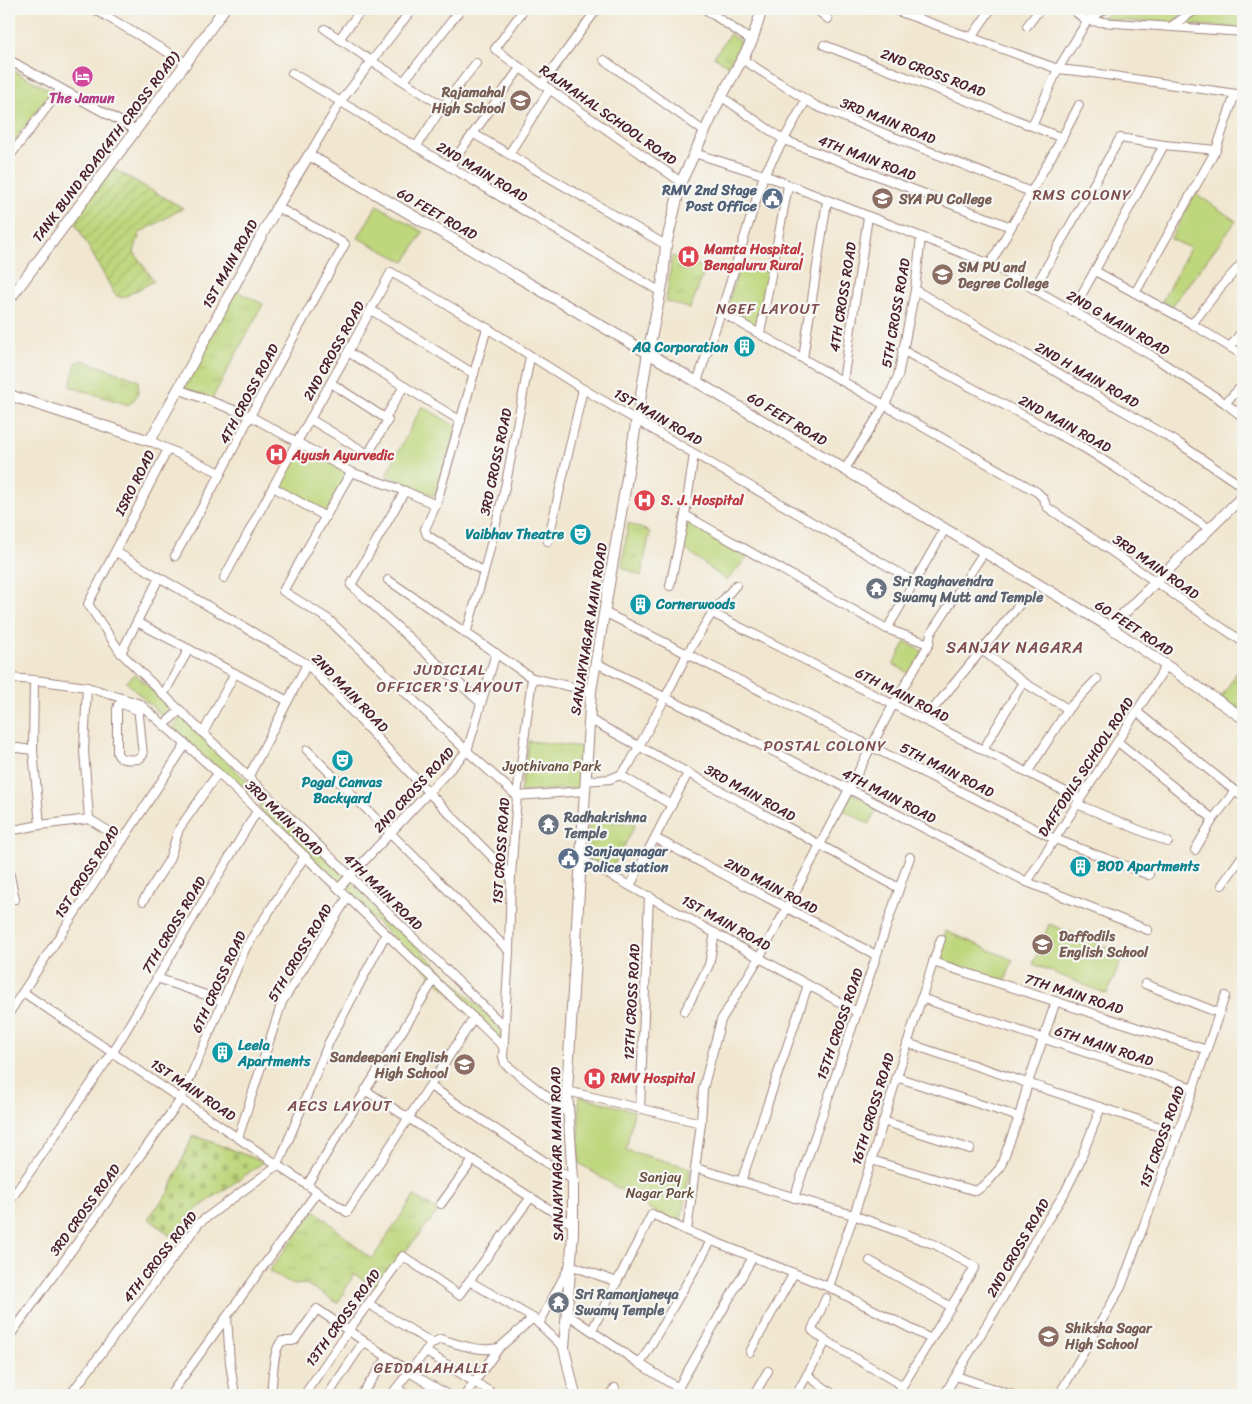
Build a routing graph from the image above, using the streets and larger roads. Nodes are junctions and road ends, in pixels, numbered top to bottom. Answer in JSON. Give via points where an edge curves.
{"nodes":[{"id":1,"x":94,"y":9,"type":"edge"},
{"id":2,"x":224,"y":9,"type":"edge"},
{"id":3,"x":362,"y":9,"type":"edge"},
{"id":4,"x":412,"y":9,"type":"edge"},
{"id":5,"x":461,"y":9,"type":"edge"},
{"id":6,"x":524,"y":9,"type":"edge"},
{"id":7,"x":597,"y":9,"type":"edge"},
{"id":8,"x":705,"y":9,"type":"edge"},
{"id":9,"x":762,"y":9,"type":"edge"},
{"id":10,"x":816,"y":9,"type":"edge"},
{"id":11,"x":892,"y":9,"type":"edge"},
{"id":12,"x":991,"y":9,"type":"edge"},
{"id":13,"x":1040,"y":9,"type":"edge"},
{"id":14,"x":1072,"y":9,"type":"edge"},
{"id":15,"x":1105,"y":9,"type":"edge"},
{"id":16,"x":1196,"y":9,"type":"edge"},
{"id":17,"x":717,"y":12,"type":"edge"},
{"id":18,"x":828,"y":19,"type":"dead end"},
{"id":19,"x":1087,"y":22,"type":"junction"},
{"id":20,"x":1027,"y":26,"type":"dead end"},
{"id":21,"x":1170,"y":27,"type":"junction"},
{"id":22,"x":325,"y":29,"type":"dead end"},
{"id":23,"x":1243,"y":32,"type":"edge"},
{"id":24,"x":971,"y":38,"type":"junction"},
{"id":25,"x":339,"y":39,"type":"junction"},
{"id":26,"x":752,"y":41,"type":"junction"},
{"id":27,"x":824,"y":45,"type":"dead end"},
{"id":28,"x":742,"y":59,"type":"junction"},
{"id":29,"x":9,"y":60,"type":"edge"},
{"id":30,"x":604,"y":60,"type":"dead end"},
{"id":31,"x":373,"y":62,"type":"junction"},
{"id":32,"x":186,"y":63,"type":"junction"},
{"id":33,"x":476,"y":63,"type":"dead end"},
{"id":34,"x":520,"y":68,"type":"junction"},
{"id":35,"x":1058,"y":69,"type":"junction"},
{"id":36,"x":292,"y":73,"type":"dead end"},
{"id":37,"x":404,"y":81,"type":"junction"},
{"id":38,"x":542,"y":84,"type":"junction"},
{"id":39,"x":60,"y":89,"type":"junction"},
{"id":40,"x":550,"y":89,"type":"junction"},
{"id":41,"x":1234,"y":94,"type":"junction"},
{"id":42,"x":722,"y":96,"type":"junction"},
{"id":43,"x":1243,"y":96,"type":"edge"},
{"id":44,"x":806,"y":100,"type":"junction"},
{"id":45,"x":341,"y":102,"type":"junction"},
{"id":46,"x":1079,"y":105,"type":"dead end"},
{"id":47,"x":443,"y":106,"type":"junction"},
{"id":48,"x":1032,"y":126,"type":"junction"},
{"id":49,"x":136,"y":130,"type":"junction"},
{"id":50,"x":705,"y":132,"type":"junction"},
{"id":51,"x":474,"y":134,"type":"junction"},
{"id":52,"x":1062,"y":138,"type":"junction"},
{"id":53,"x":784,"y":140,"type":"junction"},
{"id":54,"x":1164,"y":145,"type":"junction"},
{"id":55,"x":416,"y":147,"type":"junction"},
{"id":56,"x":1216,"y":150,"type":"junction"},
{"id":57,"x":509,"y":154,"type":"junction"},
{"id":58,"x":694,"y":154,"type":"junction"},
{"id":59,"x":309,"y":155,"type":"junction"},
{"id":60,"x":9,"y":157,"type":"edge"},
{"id":61,"x":449,"y":167,"type":"junction"},
{"id":62,"x":764,"y":175,"type":"junction"},
{"id":63,"x":681,"y":182,"type":"junction"},
{"id":64,"x":788,"y":186,"type":"junction"},
{"id":65,"x":1032,"y":192,"type":"junction"},
{"id":66,"x":827,"y":201,"type":"junction"},
{"id":67,"x":277,"y":207,"type":"junction"},
{"id":68,"x":868,"y":217,"type":"junction"},
{"id":69,"x":1012,"y":227,"type":"junction"},
{"id":70,"x":921,"y":237,"type":"junction"},
{"id":71,"x":666,"y":245,"type":"junction"},
{"id":72,"x":1243,"y":262,"type":"edge"},
{"id":73,"x":990,"y":264,"type":"junction"},
{"id":74,"x":1095,"y":271,"type":"junction"},
{"id":75,"x":391,"y":272,"type":"joint"},
{"id":76,"x":1034,"y":289,"type":"junction"},
{"id":77,"x":915,"y":290,"type":"junction"},
{"id":78,"x":661,"y":292,"type":"junction"},
{"id":79,"x":1135,"y":293,"type":"junction"},
{"id":80,"x":9,"y":300,"type":"edge"},
{"id":81,"x":371,"y":310,"type":"junction"},
{"id":82,"x":721,"y":312,"type":"junction"},
{"id":83,"x":1072,"y":312,"type":"junction"},
{"id":84,"x":1192,"y":324,"type":"junction"},
{"id":85,"x":487,"y":328,"type":"junction"},
{"id":86,"x":1243,"y":330,"type":"edge"},
{"id":87,"x":760,"y":333,"type":"junction"},
{"id":88,"x":1230,"y":347,"type":"junction"},
{"id":89,"x":902,"y":350,"type":"junction"},
{"id":90,"x":348,"y":352,"type":"junction"},
{"id":91,"x":648,"y":353,"type":"junction"},
{"id":92,"x":1243,"y":355,"type":"edge"},
{"id":93,"x":530,"y":357,"type":"junction"},
{"id":94,"x":803,"y":358,"type":"junction"},
{"id":95,"x":474,"y":374,"type":"junction"},
{"id":96,"x":843,"y":381,"type":"junction"},
{"id":97,"x":697,"y":382,"type":"junction"},
{"id":98,"x":331,"y":383,"type":"junction"},
{"id":99,"x":1243,"y":385,"type":"edge"},
{"id":100,"x":404,"y":386,"type":"junction"},
{"id":101,"x":178,"y":389,"type":"junction"},
{"id":102,"x":583,"y":389,"type":"junction"},
{"id":103,"x":9,"y":395,"type":"edge"},
{"id":104,"x":1225,"y":403,"type":"junction"},
{"id":105,"x":885,"y":405,"type":"junction"},
{"id":106,"x":250,"y":416,"type":"junction"},
{"id":107,"x":1243,"y":417,"type":"edge"},
{"id":108,"x":385,"y":418,"type":"junction"},
{"id":109,"x":310,"y":419,"type":"junction"},
{"id":110,"x":460,"y":421,"type":"junction"},
{"id":111,"x":637,"y":421,"type":"junction"},
{"id":112,"x":150,"y":442,"type":"junction"},
{"id":113,"x":297,"y":442,"type":"junction"},
{"id":114,"x":168,"y":449,"type":"junction"},
{"id":115,"x":694,"y":454,"type":"junction"},
{"id":116,"x":845,"y":469,"type":"junction"},
{"id":117,"x":352,"y":472,"type":"junction"},
{"id":118,"x":221,"y":473,"type":"junction"},
{"id":119,"x":273,"y":487,"type":"junction"},
{"id":120,"x":1243,"y":487,"type":"edge"},
{"id":121,"x":406,"y":491,"type":"junction"},
{"id":122,"x":1243,"y":496,"type":"edge"},
{"id":123,"x":436,"y":505,"type":"junction"},
{"id":124,"x":685,"y":515,"type":"junction"},
{"id":125,"x":326,"y":518,"type":"junction"},
{"id":126,"x":945,"y":528,"type":"junction"},
{"id":127,"x":1210,"y":529,"type":"junction"},
{"id":128,"x":548,"y":541,"type":"dead end"},
{"id":129,"x":116,"y":552,"type":"junction"},
{"id":130,"x":984,"y":552,"type":"junction"},
{"id":131,"x":176,"y":556,"type":"dead end"},
{"id":132,"x":484,"y":572,"type":"junction"},
{"id":133,"x":159,"y":578,"type":"junction"},
{"id":134,"x":224,"y":578,"type":"dead end"},
{"id":135,"x":388,"y":580,"type":"dead end"},
{"id":136,"x":915,"y":582,"type":"junction"},
{"id":137,"x":1156,"y":582,"type":"junction"},
{"id":138,"x":736,"y":584,"type":"dead end"},
{"id":139,"x":670,"y":586,"type":"dead end"},
{"id":140,"x":91,"y":599,"type":"joint"},
{"id":141,"x":1019,"y":605,"type":"dead end"},
{"id":142,"x":604,"y":612,"type":"junction"},
{"id":143,"x":712,"y":613,"type":"junction"},
{"id":144,"x":137,"y":622,"type":"junction"},
{"id":145,"x":1110,"y":628,"type":"junction"},
{"id":146,"x":887,"y":629,"type":"junction"},
{"id":147,"x":466,"y":634,"type":"junction"},
{"id":148,"x":1243,"y":642,"type":"edge"},
{"id":149,"x":929,"y":644,"type":"junction"},
{"id":150,"x":189,"y":649,"type":"junction"},
{"id":151,"x":981,"y":649,"type":"junction"},
{"id":152,"x":121,"y":653,"type":"junction"},
{"id":153,"x":496,"y":653,"type":"junction"},
{"id":154,"x":687,"y":654,"type":"junction"},
{"id":155,"x":596,"y":663,"type":"junction"},
{"id":156,"x":307,"y":664,"type":"junction"},
{"id":157,"x":1166,"y":666,"type":"junction"},
{"id":158,"x":235,"y":673,"type":"junction"},
{"id":159,"x":9,"y":678,"type":"edge"},
{"id":160,"x":532,"y":678,"type":"junction"},
{"id":161,"x":1097,"y":679,"type":"dead end"},
{"id":162,"x":34,"y":680,"type":"junction"},
{"id":163,"x":1023,"y":682,"type":"junction"},
{"id":164,"x":87,"y":687,"type":"junction"},
{"id":165,"x":591,"y":691,"type":"junction"},
{"id":166,"x":163,"y":695,"type":"junction"},
{"id":167,"x":666,"y":698,"type":"junction"},
{"id":168,"x":288,"y":701,"type":"junction"},
{"id":169,"x":123,"y":702,"type":"junction"},
{"id":170,"x":480,"y":703,"type":"junction"},
{"id":171,"x":893,"y":705,"type":"junction"},
{"id":172,"x":139,"y":707,"type":"junction"},
{"id":173,"x":1068,"y":709,"type":"junction"},
{"id":174,"x":180,"y":710,"type":"junction"},
{"id":175,"x":1137,"y":712,"type":"junction"},
{"id":176,"x":1243,"y":718,"type":"edge"},
{"id":177,"x":589,"y":720,"type":"junction"},
{"id":178,"x":924,"y":720,"type":"junction"},
{"id":179,"x":164,"y":725,"type":"junction"},
{"id":180,"x":203,"y":733,"type":"junction"},
{"id":181,"x":1118,"y":742,"type":"junction"},
{"id":182,"x":186,"y":744,"type":"junction"},
{"id":183,"x":638,"y":746,"type":"junction"},
{"id":184,"x":872,"y":746,"type":"junction"},
{"id":185,"x":9,"y":747,"type":"edge"},
{"id":186,"x":33,"y":750,"type":"junction"},
{"id":187,"x":307,"y":750,"type":"dead end"},
{"id":188,"x":983,"y":750,"type":"junction"},
{"id":189,"x":467,"y":751,"type":"junction"},
{"id":190,"x":218,"y":773,"type":"junction"},
{"id":191,"x":1027,"y":773,"type":"junction"},
{"id":192,"x":688,"y":774,"type":"junction"},
{"id":193,"x":620,"y":775,"type":"junction"},
{"id":194,"x":248,"y":778,"type":"junction"},
{"id":195,"x":585,"y":786,"type":"junction"},
{"id":196,"x":849,"y":790,"type":"junction"},
{"id":197,"x":1234,"y":791,"type":"junction"},
{"id":198,"x":429,"y":793,"type":"junction"},
{"id":199,"x":517,"y":796,"type":"junction"},
{"id":200,"x":1243,"y":796,"type":"edge"},
{"id":201,"x":1078,"y":802,"type":"junction"},
{"id":202,"x":672,"y":805,"type":"junction"},
{"id":203,"x":257,"y":811,"type":"junction"},
{"id":204,"x":89,"y":819,"type":"junction"},
{"id":205,"x":1213,"y":819,"type":"junction"},
{"id":206,"x":40,"y":825,"type":"junction"},
{"id":207,"x":9,"y":831,"type":"edge"},
{"id":208,"x":390,"y":834,"type":"junction"},
{"id":209,"x":655,"y":838,"type":"junction"},
{"id":210,"x":1055,"y":839,"type":"junction"},
{"id":211,"x":123,"y":840,"type":"junction"},
{"id":212,"x":1168,"y":842,"type":"dead end"},
{"id":213,"x":820,"y":845,"type":"junction"},
{"id":214,"x":1195,"y":850,"type":"dead end"},
{"id":215,"x":1243,"y":855,"type":"edge"},
{"id":216,"x":306,"y":856,"type":"junction"},
{"id":217,"x":910,"y":857,"type":"dead end"},
{"id":218,"x":581,"y":858,"type":"junction"},
{"id":219,"x":9,"y":875,"type":"edge"},
{"id":220,"x":1149,"y":875,"type":"dead end"},
{"id":221,"x":511,"y":876,"type":"junction"},
{"id":222,"x":350,"y":877,"type":"junction"},
{"id":223,"x":1027,"y":882,"type":"junction"},
{"id":224,"x":1222,"y":884,"type":"dead end"},
{"id":225,"x":630,"y":886,"type":"junction"},
{"id":226,"x":339,"y":888,"type":"junction"},
{"id":227,"x":899,"y":888,"type":"junction"},
{"id":228,"x":649,"y":896,"type":"junction"},
{"id":229,"x":348,"y":897,"type":"junction"},
{"id":230,"x":15,"y":899,"type":"dead end"},
{"id":231,"x":143,"y":901,"type":"dead end"},
{"id":232,"x":786,"y":908,"type":"junction"},
{"id":233,"x":1148,"y":930,"type":"dead end"},
{"id":234,"x":715,"y":933,"type":"junction"},
{"id":235,"x":386,"y":934,"type":"junction"},
{"id":236,"x":941,"y":939,"type":"dead end"},
{"id":237,"x":509,"y":951,"type":"junction"},
{"id":238,"x":876,"y":955,"type":"junction"},
{"id":239,"x":759,"y":958,"type":"junction"},
{"id":240,"x":933,"y":962,"type":"junction"},
{"id":241,"x":157,"y":978,"type":"junction"},
{"id":242,"x":434,"y":980,"type":"junction"},
{"id":243,"x":1145,"y":984,"type":"dead end"},
{"id":244,"x":808,"y":985,"type":"junction"},
{"id":245,"x":23,"y":992,"type":"junction"},
{"id":246,"x":1225,"y":996,"type":"dead end"},
{"id":247,"x":921,"y":998,"type":"junction"},
{"id":248,"x":223,"y":1001,"type":"junction"},
{"id":249,"x":1056,"y":1002,"type":"junction"},
{"id":250,"x":685,"y":1011,"type":"dead end"},
{"id":251,"x":857,"y":1012,"type":"junction"},
{"id":252,"x":1219,"y":1013,"type":"junction"},
{"id":253,"x":9,"y":1014,"type":"edge"},
{"id":254,"x":474,"y":1018,"type":"junction"},
{"id":255,"x":504,"y":1026,"type":"junction"},
{"id":256,"x":1043,"y":1038,"type":"junction"},
{"id":257,"x":907,"y":1042,"type":"junction"},
{"id":258,"x":504,"y":1048,"type":"junction"},
{"id":259,"x":1207,"y":1050,"type":"junction"},
{"id":260,"x":113,"y":1052,"type":"junction"},
{"id":261,"x":896,"y":1077,"type":"junction"},
{"id":262,"x":1028,"y":1083,"type":"junction"},
{"id":263,"x":430,"y":1086,"type":"junction"},
{"id":264,"x":1193,"y":1088,"type":"junction"},
{"id":265,"x":365,"y":1090,"type":"junction"},
{"id":266,"x":567,"y":1091,"type":"junction"},
{"id":267,"x":181,"y":1099,"type":"junction"},
{"id":268,"x":1101,"y":1107,"type":"junction"},
{"id":269,"x":640,"y":1108,"type":"junction"},
{"id":270,"x":568,"y":1113,"type":"junction"},
{"id":271,"x":1019,"y":1116,"type":"junction"},
{"id":272,"x":409,"y":1118,"type":"junction"},
{"id":273,"x":883,"y":1121,"type":"junction"},
{"id":274,"x":702,"y":1123,"type":"junction"},
{"id":275,"x":1178,"y":1133,"type":"junction"},
{"id":276,"x":238,"y":1138,"type":"junction"},
{"id":277,"x":970,"y":1149,"type":"dead end"},
{"id":278,"x":473,"y":1160,"type":"junction"},
{"id":279,"x":871,"y":1160,"type":"junction"},
{"id":280,"x":278,"y":1165,"type":"junction"},
{"id":281,"x":696,"y":1168,"type":"junction"},
{"id":282,"x":573,"y":1180,"type":"junction"},
{"id":283,"x":741,"y":1182,"type":"junction"},
{"id":284,"x":307,"y":1185,"type":"junction"},
{"id":285,"x":317,"y":1192,"type":"junction"},
{"id":286,"x":531,"y":1197,"type":"junction"},
{"id":287,"x":794,"y":1198,"type":"junction"},
{"id":288,"x":9,"y":1202,"type":"edge"},
{"id":289,"x":441,"y":1204,"type":"dead end"},
{"id":290,"x":853,"y":1215,"type":"junction"},
{"id":291,"x":572,"y":1224,"type":"junction"},
{"id":292,"x":687,"y":1231,"type":"junction"},
{"id":293,"x":711,"y":1241,"type":"junction"},
{"id":294,"x":753,"y":1257,"type":"junction"},
{"id":295,"x":870,"y":1260,"type":"dead end"},
{"id":296,"x":570,"y":1265,"type":"junction"},
{"id":297,"x":794,"y":1273,"type":"junction"},
{"id":298,"x":469,"y":1281,"type":"junction"},
{"id":299,"x":617,"y":1282,"type":"junction"},
{"id":300,"x":829,"y":1287,"type":"junction"},
{"id":301,"x":826,"y":1298,"type":"dead end"},
{"id":302,"x":369,"y":1304,"type":"junction"},
{"id":303,"x":951,"y":1307,"type":"junction"},
{"id":304,"x":567,"y":1314,"type":"junction"},
{"id":305,"x":227,"y":1317,"type":"junction"},
{"id":306,"x":536,"y":1321,"type":"junction"},
{"id":307,"x":349,"y":1330,"type":"junction"},
{"id":308,"x":592,"y":1330,"type":"junction"},
{"id":309,"x":9,"y":1337,"type":"edge"},
{"id":310,"x":931,"y":1339,"type":"junction"},
{"id":311,"x":364,"y":1341,"type":"junction"},
{"id":312,"x":826,"y":1341,"type":"junction"},
{"id":313,"x":432,"y":1343,"type":"junction"},
{"id":314,"x":499,"y":1348,"type":"junction"},
{"id":315,"x":564,"y":1348,"type":"junction"},
{"id":316,"x":425,"y":1351,"type":"junction"},
{"id":317,"x":750,"y":1352,"type":"dead end"},
{"id":318,"x":388,"y":1357,"type":"junction"},
{"id":319,"x":640,"y":1364,"type":"junction"},
{"id":320,"x":768,"y":1371,"type":"dead end"},
{"id":321,"x":409,"y":1372,"type":"junction"},
{"id":322,"x":808,"y":1374,"type":"junction"},
{"id":323,"x":956,"y":1376,"type":"junction"},
{"id":324,"x":474,"y":1382,"type":"junction"},
{"id":325,"x":903,"y":1386,"type":"junction"},
{"id":326,"x":397,"y":1388,"type":"junction"},
{"id":327,"x":615,"y":1388,"type":"dead end"},
{"id":328,"x":678,"y":1388,"type":"junction"},
{"id":329,"x":998,"y":1393,"type":"edge"},
{"id":330,"x":574,"y":1394,"type":"edge"},
{"id":331,"x":70,"y":1395,"type":"edge"},
{"id":332,"x":170,"y":1395,"type":"edge"},
{"id":333,"x":235,"y":1395,"type":"edge"},
{"id":334,"x":271,"y":1395,"type":"edge"},
{"id":335,"x":304,"y":1395,"type":"edge"},
{"id":336,"x":328,"y":1395,"type":"edge"},
{"id":337,"x":361,"y":1395,"type":"edge"},
{"id":338,"x":391,"y":1395,"type":"edge"},
{"id":339,"x":407,"y":1395,"type":"edge"},
{"id":340,"x":448,"y":1395,"type":"edge"},
{"id":341,"x":466,"y":1395,"type":"edge"},
{"id":342,"x":495,"y":1395,"type":"edge"},
{"id":343,"x":609,"y":1395,"type":"edge"},
{"id":344,"x":673,"y":1395,"type":"edge"},
{"id":345,"x":754,"y":1395,"type":"edge"},
{"id":346,"x":796,"y":1395,"type":"edge"},
{"id":347,"x":834,"y":1395,"type":"edge"},
{"id":348,"x":897,"y":1395,"type":"edge"},
{"id":349,"x":944,"y":1395,"type":"edge"},
{"id":350,"x":1012,"y":1395,"type":"edge"},
{"id":351,"x":1058,"y":1395,"type":"edge"}],
"edges":[{"from":1,"to":32,"type":"street"},
{"from":2,"to":32,"type":"street","name":"TANK BUND ROAD(4TH CROSS ROAD)"},
{"from":3,"to":25,"type":"street"},
{"from":4,"to":31,"type":"street"},
{"from":5,"to":37,"type":"street"},
{"from":6,"to":34,"type":"street","name":"RAJMAHAL SCHOOL ROAD","via":[[495,49]]},
{"from":7,"to":38,"type":"street"},
{"from":8,"to":17,"type":"street"},
{"from":9,"to":26,"type":"street","name":"SANJAYNAGAR MAIN ROAD"},
{"from":10,"to":18,"type":"street"},
{"from":11,"to":24,"type":"street"},
{"from":12,"to":24,"type":"street"},
{"from":13,"to":20,"type":"street"},
{"from":14,"to":19,"type":"street"},
{"from":15,"to":19,"type":"street"},
{"from":16,"to":21,"type":"street"},
{"from":17,"to":26,"type":"street"},
{"from":19,"to":21,"type":"street"},
{"from":19,"to":35,"type":"street"},
{"from":21,"to":23,"type":"street"},
{"from":22,"to":25,"type":"street"},
{"from":24,"to":35,"type":"street"},
{"from":25,"to":31,"type":"street"},
{"from":26,"to":28,"type":"street","name":"SANJAYNAGAR MAIN ROAD"},
{"from":27,"to":48,"type":"street","name":"2ND CROSS ROAD"},
{"from":28,"to":42,"type":"street","name":"SANJAYNAGAR MAIN ROAD"},
{"from":28,"to":44,"type":"street","name":"3RD MAIN ROAD"},
{"from":29,"to":39,"type":"street"},
{"from":30,"to":50,"type":"street"},
{"from":31,"to":37,"type":"street"},
{"from":31,"to":45,"type":"street"},
{"from":32,"to":49,"type":"street","name":"TANK BUND ROAD(4TH CROSS ROAD)"},
{"from":33,"to":47,"type":"street"},
{"from":34,"to":38,"type":"street","name":"RAJMAHAL SCHOOL ROAD"},
{"from":34,"to":51,"type":"street"},
{"from":35,"to":41,"type":"street"},
{"from":35,"to":48,"type":"street"},
{"from":36,"to":45,"type":"street","name":"2ND MAIN ROAD"},
{"from":37,"to":47,"type":"street"},
{"from":38,"to":40,"type":"street","name":"RAJMAHAL SCHOOL ROAD"},
{"from":39,"to":49,"type":"street"},
{"from":39,"to":60,"type":"street"},
{"from":40,"to":57,"type":"street"},
{"from":40,"to":63,"type":"street","name":"RAJMAHAL SCHOOL ROAD"},
{"from":41,"to":43,"type":"street"},
{"from":41,"to":56,"type":"street"},
{"from":42,"to":50,"type":"street","name":"SANJAYNAGAR MAIN ROAD"},
{"from":42,"to":53,"type":"street","name":"4TH MAIN ROAD"},
{"from":44,"to":53,"type":"street"},
{"from":44,"to":65,"type":"street","name":"3RD MAIN ROAD"},
{"from":45,"to":55,"type":"street","name":"2ND MAIN ROAD"},
{"from":45,"to":59,"type":"street"},
{"from":46,"to":52,"type":"street"},
{"from":47,"to":55,"type":"street"},
{"from":48,"to":52,"type":"street"},
{"from":49,"to":80,"type":"street","name":"TANK BUND ROAD(4TH CROSS ROAD)"},
{"from":50,"to":58,"type":"street","name":"SANJAYNAGAR MAIN ROAD"},
{"from":51,"to":57,"type":"street"},
{"from":51,"to":61,"type":"street"},
{"from":52,"to":65,"type":"street"},
{"from":53,"to":62,"type":"street"},
{"from":53,"to":69,"type":"street","name":"4TH MAIN ROAD"},
{"from":54,"to":56,"type":"street"},
{"from":54,"to":74,"type":"street"},
{"from":54,"to":76,"type":"street","via":[[1120,138]]},
{"from":55,"to":61,"type":"street","name":"2ND MAIN ROAD"},
{"from":56,"to":79,"type":"street"},
{"from":57,"to":71,"type":"street"},
{"from":58,"to":62,"type":"street","name":"2ND G MAIN ROAD"},
{"from":58,"to":63,"type":"street","name":"SANJAYNAGAR MAIN ROAD"},
{"from":59,"to":67,"type":"street","name":"1ST MAIN ROAD"},
{"from":59,"to":91,"type":"street","name":"60 FEET ROAD"},
{"from":61,"to":78,"type":"street","name":"2ND MAIN ROAD"},
{"from":62,"to":64,"type":"street","name":"2ND G MAIN ROAD"},
{"from":62,"to":82,"type":"street"},
{"from":63,"to":71,"type":"street","name":"SANJAYNAGAR MAIN ROAD"},
{"from":64,"to":66,"type":"street","name":"2ND G MAIN ROAD"},
{"from":64,"to":87,"type":"street"},
{"from":65,"to":69,"type":"street"},
{"from":66,"to":68,"type":"street","name":"2ND G MAIN ROAD"},
{"from":66,"to":94,"type":"street"},
{"from":67,"to":101,"type":"street","name":"1ST MAIN ROAD"},
{"from":67,"to":106,"type":"street","name":"4TH CROSS ROAD","via":[[345,244]]},
{"from":68,"to":70,"type":"street","name":"2ND G MAIN ROAD"},
{"from":68,"to":96,"type":"street","name":"4TH CROSS ROAD"},
{"from":69,"to":73,"type":"street"},
{"from":70,"to":73,"type":"street","name":"2ND G MAIN ROAD"},
{"from":70,"to":77,"type":"street","name":"5TH CROSS ROAD"},
{"from":71,"to":78,"type":"street","name":"SANJAYNAGAR MAIN ROAD"},
{"from":72,"to":84,"type":"street"},
{"from":73,"to":76,"type":"street","name":"2ND G MAIN ROAD"},
{"from":74,"to":79,"type":"street"},
{"from":74,"to":83,"type":"street"},
{"from":75,"to":81,"type":"street","name":"2ND CROSS ROAD"},
{"from":75,"to":85,"type":"street","name":"1ST MAIN ROAD"},
{"from":76,"to":83,"type":"street","name":"2ND G MAIN ROAD"},
{"from":77,"to":89,"type":"street","name":"5TH CROSS ROAD"},
{"from":77,"to":120,"type":"street","name":"2ND H MAIN ROAD","via":[[1177,442]]},
{"from":78,"to":91,"type":"street","name":"SANJAYNAGAR MAIN ROAD"},
{"from":79,"to":84,"type":"street"},
{"from":81,"to":90,"type":"street","name":"2ND CROSS ROAD"},
{"from":81,"to":95,"type":"street"},
{"from":82,"to":87,"type":"street","name":"3RD MAIN ROAD"},
{"from":82,"to":97,"type":"street"},
{"from":83,"to":104,"type":"street","name":"2ND G MAIN ROAD","via":[[1152,356]]},
{"from":84,"to":88,"type":"street"},
{"from":85,"to":93,"type":"street","name":"1ST MAIN ROAD"},
{"from":85,"to":95,"type":"street"},
{"from":86,"to":88,"type":"street"},
{"from":87,"to":94,"type":"street","name":"3RD MAIN ROAD"},
{"from":88,"to":92,"type":"street"},
{"from":89,"to":105,"type":"street","name":"5TH CROSS ROAD","via":[[898,376]]},
{"from":89,"to":127,"type":"street","name":"2ND MAIN ROAD","via":[[1086,448]]},
{"from":90,"to":98,"type":"street","name":"2ND CROSS ROAD"},
{"from":90,"to":100,"type":"street"},
{"from":91,"to":97,"type":"street","name":"60 FEET ROAD"},
{"from":91,"to":111,"type":"street","name":"SANJAYNAGAR MAIN ROAD"},
{"from":93,"to":102,"type":"street","name":"1ST MAIN ROAD"},
{"from":93,"to":132,"type":"street","name":"3RD CROSS ROAD","via":[[506,483]]},
{"from":94,"to":96,"type":"street","name":"3RD MAIN ROAD"},
{"from":95,"to":110,"type":"street"},
{"from":96,"to":105,"type":"street","name":"3RD MAIN ROAD"},
{"from":97,"to":116,"type":"street","name":"60 FEET ROAD"},
{"from":98,"to":108,"type":"street"},
{"from":98,"to":109,"type":"street","name":"2ND CROSS ROAD"},
{"from":99,"to":104,"type":"street"},
{"from":100,"to":108,"type":"street"},
{"from":100,"to":110,"type":"street"},
{"from":101,"to":106,"type":"street"},
{"from":101,"to":112,"type":"street","name":"1ST MAIN ROAD"},
{"from":102,"to":111,"type":"street","name":"1ST MAIN ROAD"},
{"from":102,"to":128,"type":"street"},
{"from":103,"to":112,"type":"street","name":"ISRO ROAD"},
{"from":104,"to":107,"type":"street","name":"2ND G MAIN ROAD"},
{"from":105,"to":116,"type":"street","name":"5TH CROSS ROAD"},
{"from":105,"to":137,"type":"street","name":"3RD MAIN ROAD","via":[[1037,492],[1047,507]]},
{"from":106,"to":113,"type":"street"},
{"from":106,"to":118,"type":"street","name":"4TH CROSS ROAD"},
{"from":108,"to":109,"type":"street","via":[[388,420],[368,454]]},
{"from":109,"to":113,"type":"street","name":"2ND CROSS ROAD"},
{"from":110,"to":123,"type":"street"},
{"from":111,"to":115,"type":"street","name":"1ST MAIN ROAD"},
{"from":111,"to":142,"type":"street","name":"SANJAYNAGAR MAIN ROAD"},
{"from":112,"to":114,"type":"street","name":"ISRO ROAD"},
{"from":113,"to":117,"type":"street"},
{"from":113,"to":119,"type":"street"},
{"from":114,"to":118,"type":"street"},
{"from":114,"to":129,"type":"street","name":"ISRO ROAD"},
{"from":115,"to":124,"type":"street"},
{"from":115,"to":136,"type":"street","name":"1ST MAIN ROAD"},
{"from":116,"to":126,"type":"street","name":"60 FEET ROAD"},
{"from":117,"to":121,"type":"street"},
{"from":117,"to":125,"type":"street"},
{"from":118,"to":131,"type":"street","name":"4TH CROSS ROAD"},
{"from":119,"to":125,"type":"street"},
{"from":119,"to":134,"type":"street"},
{"from":121,"to":123,"type":"street"},
{"from":121,"to":170,"type":"street","via":[[351,585]]},
{"from":122,"to":127,"type":"street"},
{"from":123,"to":132,"type":"street","via":[[425,529],[427,535]]},
{"from":124,"to":139,"type":"street"},
{"from":124,"to":146,"type":"street"},
{"from":125,"to":189,"type":"street","via":[[284,591],[328,619]]},
{"from":126,"to":130,"type":"street","name":"60 FEET ROAD"},
{"from":126,"to":136,"type":"street"},
{"from":127,"to":137,"type":"street"},
{"from":129,"to":133,"type":"street","name":"2ND MAIN ROAD"},
{"from":129,"to":140,"type":"street","name":"ISRO ROAD"},
{"from":130,"to":145,"type":"street","name":"60 FEET ROAD"},
{"from":130,"to":149,"type":"street","via":[[931,633]]},
{"from":132,"to":147,"type":"street"},
{"from":133,"to":144,"type":"street"},
{"from":133,"to":156,"type":"street","name":"2ND MAIN ROAD"},
{"from":135,"to":147,"type":"street"},
{"from":136,"to":146,"type":"street"},
{"from":137,"to":145,"type":"street"},
{"from":137,"to":148,"type":"street","name":"3RD MAIN ROAD"},
{"from":138,"to":143,"type":"street"},
{"from":140,"to":152,"type":"street","name":"4TH MAIN ROAD","via":[[88,604]]},
{"from":141,"to":151,"type":"street"},
{"from":142,"to":154,"type":"street","name":"5TH MAIN ROAD"},
{"from":142,"to":155,"type":"street","name":"SANJAYNAGAR MAIN ROAD"},
{"from":143,"to":154,"type":"street"},
{"from":143,"to":171,"type":"street","name":"6TH MAIN ROAD"},
{"from":144,"to":150,"type":"street"},
{"from":144,"to":152,"type":"street"},
{"from":145,"to":157,"type":"street","name":"60 FEET ROAD"},
{"from":146,"to":149,"type":"street"},
{"from":147,"to":153,"type":"street"},
{"from":149,"to":171,"type":"street"},
{"from":150,"to":158,"type":"street"},
{"from":150,"to":166,"type":"street"},
{"from":151,"to":163,"type":"street"},
{"from":151,"to":178,"type":"street"},
{"from":152,"to":166,"type":"street","name":"4TH MAIN ROAD"},
{"from":153,"to":160,"type":"street"},
{"from":153,"to":170,"type":"street","name":"2ND CROSS ROAD"},
{"from":154,"to":167,"type":"street"},
{"from":154,"to":184,"type":"street","name":"5TH MAIN ROAD"},
{"from":155,"to":165,"type":"street","name":"SANJAYNAGAR MAIN ROAD"},
{"from":155,"to":167,"type":"street","name":"4TH MAIN ROAD"},
{"from":156,"to":168,"type":"street"},
{"from":156,"to":198,"type":"street","name":"2ND MAIN ROAD"},
{"from":157,"to":175,"type":"street","name":"DAFFODILS SCHOOL ROAD"},
{"from":157,"to":176,"type":"street","name":"60 FEET ROAD"},
{"from":158,"to":168,"type":"street"},
{"from":158,"to":180,"type":"street"},
{"from":159,"to":162,"type":"street","name":"3RD MAIN ROAD"},
{"from":160,"to":165,"type":"street"},
{"from":160,"to":199,"type":"street","name":"1ST CROSS ROAD"},
{"from":161,"to":173,"type":"street"},
{"from":162,"to":164,"type":"street","name":"3RD MAIN ROAD"},
{"from":162,"to":186,"type":"street"},
{"from":163,"to":173,"type":"street"},
{"from":163,"to":188,"type":"street"},
{"from":164,"to":169,"type":"street","name":"3RD MAIN ROAD"},
{"from":164,"to":204,"type":"street","via":[[84,750]]},
{"from":165,"to":177,"type":"street","name":"SANJAYNAGAR MAIN ROAD"},
{"from":166,"to":174,"type":"street","name":"4TH MAIN ROAD"},
{"from":167,"to":183,"type":"street"},
{"from":167,"to":196,"type":"street","name":"4TH MAIN ROAD"},
{"from":168,"to":194,"type":"street"},
{"from":169,"to":172,"type":"street","name":"3RD MAIN ROAD"},
{"from":169,"to":172,"type":"street","via":[[116,709],[117,753],[122,759],[139,759],[142,755]]},
{"from":170,"to":189,"type":"street","name":"2ND CROSS ROAD"},
{"from":171,"to":178,"type":"street","name":"6TH MAIN ROAD"},
{"from":171,"to":184,"type":"street"},
{"from":172,"to":179,"type":"street","name":"3RD MAIN ROAD"},
{"from":173,"to":191,"type":"street"},
{"from":174,"to":179,"type":"street"},
{"from":174,"to":180,"type":"street","name":"4TH MAIN ROAD"},
{"from":175,"to":181,"type":"street","name":"DAFFODILS SCHOOL ROAD"},
{"from":175,"to":197,"type":"street"},
{"from":177,"to":183,"type":"street","name":"3RD MAIN ROAD"},
{"from":177,"to":195,"type":"street","name":"SANJAYNAGAR MAIN ROAD"},
{"from":178,"to":188,"type":"street","name":"6TH MAIN ROAD"},
{"from":179,"to":182,"type":"street","name":"3RD MAIN ROAD"},
{"from":180,"to":194,"type":"street","name":"4TH MAIN ROAD"},
{"from":181,"to":201,"type":"street","name":"DAFFODILS SCHOOL ROAD"},
{"from":181,"to":205,"type":"street"},
{"from":182,"to":190,"type":"street","name":"3RD MAIN ROAD"},
{"from":182,"to":211,"type":"street","name":"1ST CROSS ROAD"},
{"from":183,"to":192,"type":"street","name":"3RD MAIN ROAD"},
{"from":183,"to":193,"type":"street"},
{"from":184,"to":196,"type":"street"},
{"from":184,"to":210,"type":"street","name":"5TH MAIN ROAD"},
{"from":185,"to":186,"type":"street"},
{"from":186,"to":206,"type":"street"},
{"from":187,"to":208,"type":"street"},
{"from":188,"to":191,"type":"street","name":"6TH MAIN ROAD"},
{"from":189,"to":198,"type":"street","name":"2ND CROSS ROAD"},
{"from":189,"to":199,"type":"street"},
{"from":190,"to":203,"type":"street","name":"3RD MAIN ROAD"},
{"from":190,"to":231,"type":"street","via":[[179,829],[169,860]]},
{"from":191,"to":201,"type":"street","name":"6TH MAIN ROAD"},
{"from":192,"to":202,"type":"street"},
{"from":192,"to":213,"type":"street","name":"3RD MAIN ROAD"},
{"from":193,"to":195,"type":"street"},
{"from":193,"to":202,"type":"street"},
{"from":194,"to":222,"type":"street","name":"4TH MAIN ROAD"},
{"from":195,"to":199,"type":"street"},
{"from":195,"to":218,"type":"street","name":"SANJAYNAGAR MAIN ROAD"},
{"from":196,"to":213,"type":"street"},
{"from":196,"to":223,"type":"street","name":"4TH MAIN ROAD"},
{"from":197,"to":200,"type":"street"},
{"from":197,"to":205,"type":"street"},
{"from":198,"to":208,"type":"street","name":"2ND CROSS ROAD"},
{"from":198,"to":221,"type":"street","name":"2ND MAIN ROAD"},
{"from":199,"to":221,"type":"street","name":"1ST CROSS ROAD"},
{"from":201,"to":210,"type":"street","name":"DAFFODILS SCHOOL ROAD"},
{"from":201,"to":212,"type":"street","name":"6TH MAIN ROAD"},
{"from":202,"to":209,"type":"street"},
{"from":203,"to":216,"type":"street","name":"3RD MAIN ROAD"},
{"from":203,"to":241,"type":"street","name":"7TH CROSS ROAD"},
{"from":204,"to":206,"type":"street"},
{"from":204,"to":211,"type":"street"},
{"from":205,"to":214,"type":"street"},
{"from":206,"to":207,"type":"street"},
{"from":208,"to":222,"type":"street","name":"2ND CROSS ROAD"},
{"from":208,"to":237,"type":"street"},
{"from":209,"to":225,"type":"street"},
{"from":209,"to":232,"type":"street","name":"2ND MAIN ROAD"},
{"from":210,"to":220,"type":"street","name":"5TH MAIN ROAD"},
{"from":210,"to":223,"type":"street","name":"DAFFODILS SCHOOL ROAD"},
{"from":211,"to":245,"type":"street","name":"1ST CROSS ROAD"},
{"from":213,"to":227,"type":"street","name":"3RD MAIN ROAD"},
{"from":213,"to":232,"type":"street"},
{"from":215,"to":224,"type":"street"},
{"from":216,"to":226,"type":"street","name":"3RD MAIN ROAD"},
{"from":216,"to":248,"type":"street","name":"6TH CROSS ROAD","via":[[246,947]]},
{"from":217,"to":227,"type":"street","name":"15TH CROSS ROAD"},
{"from":218,"to":225,"type":"street","name":"1ST MAIN ROAD"},
{"from":218,"to":266,"type":"street","name":"SANJAYNAGAR MAIN ROAD"},
{"from":219,"to":230,"type":"street"},
{"from":221,"to":237,"type":"street","name":"1ST CROSS ROAD"},
{"from":222,"to":226,"type":"street","name":"2ND CROSS ROAD"},
{"from":222,"to":255,"type":"street","name":"4TH MAIN ROAD"},
{"from":223,"to":233,"type":"street","name":"4TH MAIN ROAD"},
{"from":225,"to":228,"type":"street","name":"1ST MAIN ROAD"},
{"from":226,"to":229,"type":"street","name":"3RD MAIN ROAD"},
{"from":227,"to":238,"type":"street","name":"15TH CROSS ROAD"},
{"from":228,"to":234,"type":"street","name":"1ST MAIN ROAD"},
{"from":228,"to":269,"type":"street","name":"12TH CROSS ROAD"},
{"from":229,"to":235,"type":"street","name":"3RD MAIN ROAD"},
{"from":229,"to":276,"type":"street","name":"5TH CROSS ROAD","via":[[282,1002]]},
{"from":232,"to":238,"type":"street","name":"2ND MAIN ROAD"},
{"from":232,"to":239,"type":"street"},
{"from":234,"to":239,"type":"street","name":"1ST MAIN ROAD"},
{"from":234,"to":250,"type":"street","via":[[709,965]]},
{"from":235,"to":242,"type":"street","name":"3RD MAIN ROAD"},
{"from":235,"to":280,"type":"street","via":[[329,1042]]},
{"from":236,"to":240,"type":"street","name":"16TH CROSS ROAD"},
{"from":237,"to":255,"type":"street","name":"1ST CROSS ROAD"},
{"from":238,"to":251,"type":"street","name":"15TH CROSS ROAD"},
{"from":239,"to":244,"type":"street","name":"1ST MAIN ROAD"},
{"from":239,"to":274,"type":"street","via":[[721,1020],[703,1089]]},
{"from":240,"to":247,"type":"street","name":"16TH CROSS ROAD"},
{"from":240,"to":249,"type":"street","name":"7TH MAIN ROAD"},
{"from":241,"to":248,"type":"street"},
{"from":241,"to":260,"type":"street","name":"7TH CROSS ROAD"},
{"from":242,"to":254,"type":"street","name":"3RD MAIN ROAD"},
{"from":242,"to":265,"type":"street"},
{"from":243,"to":252,"type":"street"},
{"from":244,"to":251,"type":"street","name":"1ST MAIN ROAD"},
{"from":244,"to":283,"type":"street"},
{"from":245,"to":253,"type":"street","name":"1ST CROSS ROAD"},
{"from":245,"to":260,"type":"street","name":"1ST MAIN ROAD"},
{"from":246,"to":252,"type":"street","name":"1ST CROSS ROAD"},
{"from":247,"to":256,"type":"street","name":"6TH MAIN ROAD"},
{"from":247,"to":257,"type":"street","name":"16TH CROSS ROAD"},
{"from":248,"to":267,"type":"street","name":"6TH CROSS ROAD"},
{"from":249,"to":256,"type":"street"},
{"from":249,"to":259,"type":"street","name":"7TH MAIN ROAD"},
{"from":251,"to":287,"type":"street","name":"15TH CROSS ROAD"},
{"from":252,"to":259,"type":"street","name":"1ST CROSS ROAD"},
{"from":254,"to":258,"type":"street","name":"3RD MAIN ROAD"},
{"from":254,"to":263,"type":"street"},
{"from":255,"to":258,"type":"street","name":"1ST CROSS ROAD"},
{"from":256,"to":262,"type":"street"},
{"from":256,"to":264,"type":"street","name":"6TH MAIN ROAD"},
{"from":257,"to":261,"type":"street","name":"16TH CROSS ROAD"},
{"from":257,"to":262,"type":"street"},
{"from":258,"to":270,"type":"street","via":[[502,1057],[506,1064]]},
{"from":259,"to":264,"type":"street","name":"1ST CROSS ROAD"},
{"from":260,"to":267,"type":"street","name":"1ST MAIN ROAD"},
{"from":260,"to":288,"type":"street"},
{"from":261,"to":271,"type":"street"},
{"from":261,"to":273,"type":"street","name":"16TH CROSS ROAD"},
{"from":262,"to":268,"type":"street"},
{"from":262,"to":271,"type":"street"},
{"from":263,"to":272,"type":"street"},
{"from":263,"to":282,"type":"street"},
{"from":264,"to":275,"type":"street","name":"1ST CROSS ROAD"},
{"from":265,"to":272,"type":"street"},
{"from":265,"to":284,"type":"street"},
{"from":266,"to":269,"type":"street"},
{"from":266,"to":270,"type":"street","name":"SANJAYNAGAR MAIN ROAD"},
{"from":267,"to":276,"type":"street","name":"1ST MAIN ROAD"},
{"from":267,"to":309,"type":"street","name":"3RD CROSS ROAD"},
{"from":268,"to":275,"type":"street"},
{"from":268,"to":323,"type":"street","name":"2ND CROSS ROAD","via":[[1064,1194]]},
{"from":269,"to":274,"type":"street"},
{"from":270,"to":282,"type":"street","name":"SANJAYNAGAR MAIN ROAD"},
{"from":271,"to":279,"type":"street","via":[[1000,1168],[976,1191]]},
{"from":272,"to":278,"type":"street"},
{"from":272,"to":285,"type":"street","name":"1ST MAIN ROAD","via":[[347,1212]]},
{"from":273,"to":277,"type":"street"},
{"from":273,"to":279,"type":"street","name":"16TH CROSS ROAD"},
{"from":274,"to":281,"type":"street"},
{"from":275,"to":351,"type":"street","name":"1ST CROSS ROAD","via":[[1121,1287]]},
{"from":276,"to":280,"type":"street","name":"1ST MAIN ROAD"},
{"from":278,"to":286,"type":"street"},
{"from":278,"to":289,"type":"street"},
{"from":279,"to":290,"type":"street","name":"16TH CROSS ROAD"},
{"from":280,"to":284,"type":"street","name":"1ST MAIN ROAD"},
{"from":280,"to":331,"type":"street","name":"4TH CROSS ROAD","via":[[200,1223]]},
{"from":281,"to":283,"type":"street"},
{"from":281,"to":292,"type":"street"},
{"from":282,"to":291,"type":"street","name":"SANJAYNAGAR MAIN ROAD"},
{"from":283,"to":287,"type":"street"},
{"from":284,"to":285,"type":"street","name":"1ST MAIN ROAD"},
{"from":285,"to":305,"type":"street"},
{"from":286,"to":291,"type":"street"},
{"from":286,"to":298,"type":"street"},
{"from":287,"to":290,"type":"street"},
{"from":290,"to":300,"type":"street","name":"16TH CROSS ROAD"},
{"from":290,"to":303,"type":"street","via":[[936,1245],[975,1267]]},
{"from":291,"to":296,"type":"street","name":"SANJAYNAGAR MAIN ROAD"},
{"from":292,"to":293,"type":"street"},
{"from":292,"to":299,"type":"street","via":[[652,1214]]},
{"from":293,"to":294,"type":"street"},
{"from":293,"to":319,"type":"street"},
{"from":294,"to":297,"type":"street"},
{"from":294,"to":328,"type":"street"},
{"from":295,"to":303,"type":"street"},
{"from":296,"to":299,"type":"street"},
{"from":296,"to":304,"type":"street","name":"SANJAYNAGAR MAIN ROAD"},
{"from":296,"to":306,"type":"street"},
{"from":297,"to":300,"type":"street"},
{"from":297,"to":317,"type":"street"},
{"from":298,"to":302,"type":"street","name":"13TH CROSS ROAD","via":[[458,1295],[403,1256]]},
{"from":298,"to":306,"type":"street"},
{"from":299,"to":308,"type":"street"},
{"from":300,"to":310,"type":"street"},
{"from":301,"to":312,"type":"street","via":[[812,1330]]},
{"from":302,"to":307,"type":"street","name":"13TH CROSS ROAD"},
{"from":302,"to":313,"type":"street"},
{"from":303,"to":310,"type":"street"},
{"from":304,"to":308,"type":"street"},
{"from":304,"to":315,"type":"street","name":"SANJAYNAGAR MAIN ROAD"},
{"from":305,"to":332,"type":"street"},
{"from":305,"to":333,"type":"street"},
{"from":306,"to":314,"type":"street"},
{"from":306,"to":315,"type":"street"},
{"from":307,"to":311,"type":"street"},
{"from":307,"to":334,"type":"street","via":[[317,1309],[295,1340],[282,1340],[278,1344]]},
{"from":307,"to":335,"type":"street","name":"13TH CROSS ROAD"},
{"from":308,"to":319,"type":"street"},
{"from":310,"to":325,"type":"street"},
{"from":311,"to":318,"type":"street"},
{"from":311,"to":336,"type":"street"},
{"from":312,"to":322,"type":"street"},
{"from":312,"to":325,"type":"street"},
{"from":313,"to":314,"type":"street","via":[[441,1339],[470,1349]]},
{"from":313,"to":316,"type":"street"},
{"from":314,"to":324,"type":"street"},
{"from":315,"to":330,"type":"street","name":"SANJAYNAGAR MAIN ROAD"},
{"from":316,"to":321,"type":"street"},
{"from":316,"to":324,"type":"street"},
{"from":318,"to":321,"type":"street"},
{"from":318,"to":337,"type":"street"},
{"from":319,"to":328,"type":"street"},
{"from":320,"to":345,"type":"street"},
{"from":321,"to":326,"type":"street"},
{"from":321,"to":340,"type":"street"},
{"from":322,"to":346,"type":"street"},
{"from":322,"to":347,"type":"street"},
{"from":323,"to":329,"type":"street"},
{"from":323,"to":349,"type":"street","name":"2ND CROSS ROAD"},
{"from":324,"to":341,"type":"street"},
{"from":324,"to":342,"type":"street"},
{"from":325,"to":348,"type":"street"},
{"from":326,"to":338,"type":"street"},
{"from":326,"to":339,"type":"street"},
{"from":327,"to":343,"type":"street"},
{"from":328,"to":344,"type":"street"},
{"from":329,"to":350,"type":"street"}]}
